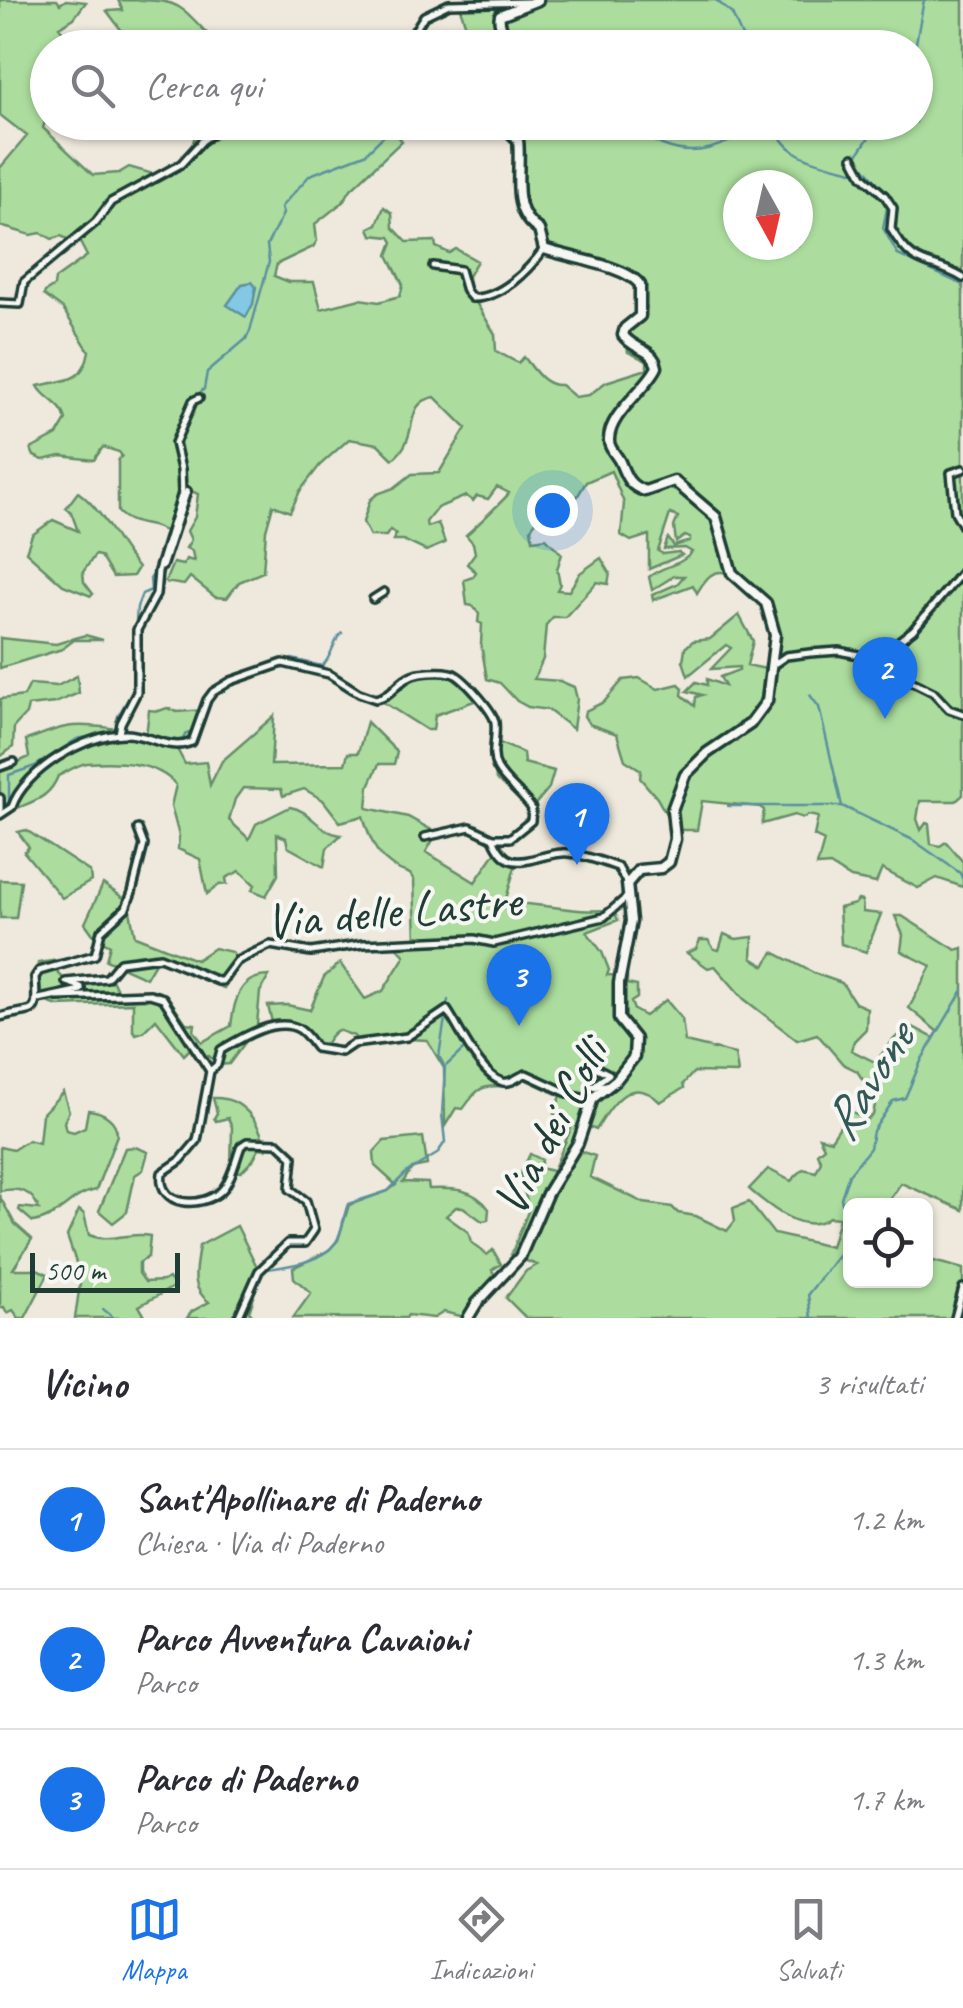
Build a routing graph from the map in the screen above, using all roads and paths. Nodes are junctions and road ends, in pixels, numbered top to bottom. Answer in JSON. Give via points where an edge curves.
{"nodes":[{"id":1,"x":534,"y":2,"type":"edge"},
{"id":2,"x":415,"y":30,"type":"edge"},
{"id":3,"x":503,"y":30,"type":"edge"},
{"id":4,"x":203,"y":140,"type":"edge"},
{"id":5,"x":518,"y":140,"type":"edge"},
{"id":6,"x":852,"y":157,"type":"dead end"},
{"id":7,"x":544,"y":249,"type":"junction"},
{"id":8,"x":433,"y":266,"type":"dead end"},
{"id":9,"x":963,"y":278,"type":"edge"},
{"id":10,"x":0,"y":302,"type":"edge"},
{"id":11,"x":199,"y":398,"type":"dead end"},
{"id":12,"x":963,"y":469,"type":"edge"},
{"id":13,"x":187,"y":491,"type":"dead end"},
{"id":14,"x":963,"y":526,"type":"edge"},
{"id":15,"x":158,"y":571,"type":"junction"},
{"id":16,"x":963,"y":572,"type":"edge"},
{"id":17,"x":949,"y":588,"type":"junction"},
{"id":18,"x":962,"y":588,"type":"edge"},
{"id":19,"x":384,"y":592,"type":"dead end"},
{"id":20,"x":373,"y":599,"type":"dead end"},
{"id":21,"x":883,"y":652,"type":"junction"},
{"id":22,"x":774,"y":665,"type":"junction"},
{"id":23,"x":963,"y":714,"type":"edge"},
{"id":24,"x":120,"y":732,"type":"junction"},
{"id":25,"x":14,"y":762,"type":"dead end"},
{"id":26,"x":0,"y":770,"type":"edge"},
{"id":27,"x":0,"y":809,"type":"edge"},
{"id":28,"x":138,"y":829,"type":"dead end"},
{"id":29,"x":425,"y":837,"type":"dead end"},
{"id":30,"x":493,"y":838,"type":"junction"},
{"id":31,"x":627,"y":884,"type":"junction"},
{"id":32,"x":627,"y":897,"type":"junction"},
{"id":33,"x":39,"y":999,"type":"junction"},
{"id":34,"x":0,"y":1017,"type":"edge"},
{"id":35,"x":589,"y":1068,"type":"dead end"},
{"id":36,"x":210,"y":1071,"type":"junction"},
{"id":37,"x":608,"y":1087,"type":"junction"},
{"id":38,"x":592,"y":1100,"type":"junction"},
{"id":39,"x":963,"y":1288,"type":"edge"},
{"id":40,"x":238,"y":1318,"type":"edge"},
{"id":41,"x":468,"y":1318,"type":"edge"},
{"id":42,"x":955,"y":1318,"type":"edge"}],
"edges":[{"from":1,"to":2,"type":"street","via":[[449,4],[424,16]]},
{"from":1,"to":3,"type":"main road","via":[[500,15]]},
{"from":4,"to":10,"type":"street","via":[[182,164],[106,206],[93,226],[24,282],[20,304]]},
{"from":5,"to":7,"type":"main road","via":[[519,198]]},
{"from":6,"to":9,"type":"street","via":[[893,208],[891,228],[907,250]]},
{"from":7,"to":8,"type":"street","via":[[506,286],[480,298],[467,294],[460,270]]},
{"from":7,"to":22,"type":"main road","via":[[639,282],[641,313],[622,335],[652,355],[657,367],[624,408],[609,444],[632,486],[645,491],[677,482],[718,520],[732,573],[771,611]]},
{"from":11,"to":15,"type":"street","via":[[176,439],[182,493]]},
{"from":12,"to":14,"type":"street","via":[[951,473]]},
{"from":13,"to":15,"type":"street"},
{"from":15,"to":24,"type":"street","via":[[156,595],[137,630],[137,692]]},
{"from":16,"to":17,"type":"street"},
{"from":17,"to":18,"type":"street"},
{"from":17,"to":21,"type":"street","via":[[910,633]]},
{"from":19,"to":20,"type":"street"},
{"from":21,"to":22,"type":"street","via":[[810,652]]},
{"from":21,"to":23,"type":"street","via":[[893,654],[912,683]]},
{"from":22,"to":31,"type":"main road","via":[[769,698],[754,720],[710,750],[683,779],[672,810],[669,862],[638,870]]},
{"from":24,"to":27,"type":"street","via":[[62,754],[38,770],[13,806]]},
{"from":24,"to":30,"type":"street","via":[[187,744],[196,738],[213,692],[283,663],[334,676],[376,699],[404,677],[452,672],[490,708],[496,763],[532,809],[531,821],[510,838]]},
{"from":25,"to":26,"type":"street"},
{"from":28,"to":33,"type":"street","via":[[144,844],[126,908],[104,926],[93,957],[36,974]]},
{"from":29,"to":30,"type":"street","via":[[470,827]]},
{"from":30,"to":31,"type":"street","via":[[514,862],[569,853],[618,867]]},
{"from":31,"to":32,"type":"main road","name":"Via dei Colli"},
{"from":32,"to":33,"type":"street","name":"Via delle Lastre","via":[[604,917],[494,943],[363,944],[311,952],[270,944],[237,961],[222,981],[160,956],[120,962],[107,978],[67,981],[82,988]]},
{"from":32,"to":37,"type":"main road","name":"Via dei Colli","via":[[631,921],[619,1019],[636,1051]]},
{"from":33,"to":34,"type":"street","via":[[32,1011]]},
{"from":33,"to":36,"type":"street","via":[[163,998]]},
{"from":35,"to":37,"type":"street","via":[[610,1074],[592,1087]]},
{"from":36,"to":38,"type":"street","via":[[221,1050],[250,1033],[290,1026],[316,1048],[341,1052],[406,1037],[446,1010],[481,1065],[499,1080],[526,1074]]},
{"from":36,"to":40,"type":"street","via":[[197,1141],[162,1173],[165,1194],[182,1202],[206,1199],[225,1187],[246,1142],[278,1143],[292,1157],[290,1189],[306,1201],[313,1224],[312,1236],[288,1242],[259,1271]]},
{"from":37,"to":38,"type":"main road","name":"Via dei Colli"},
{"from":38,"to":41,"type":"main road","name":"Via dei Colli","via":[[578,1143],[520,1255]]},
{"from":39,"to":42,"type":"street"}]}
